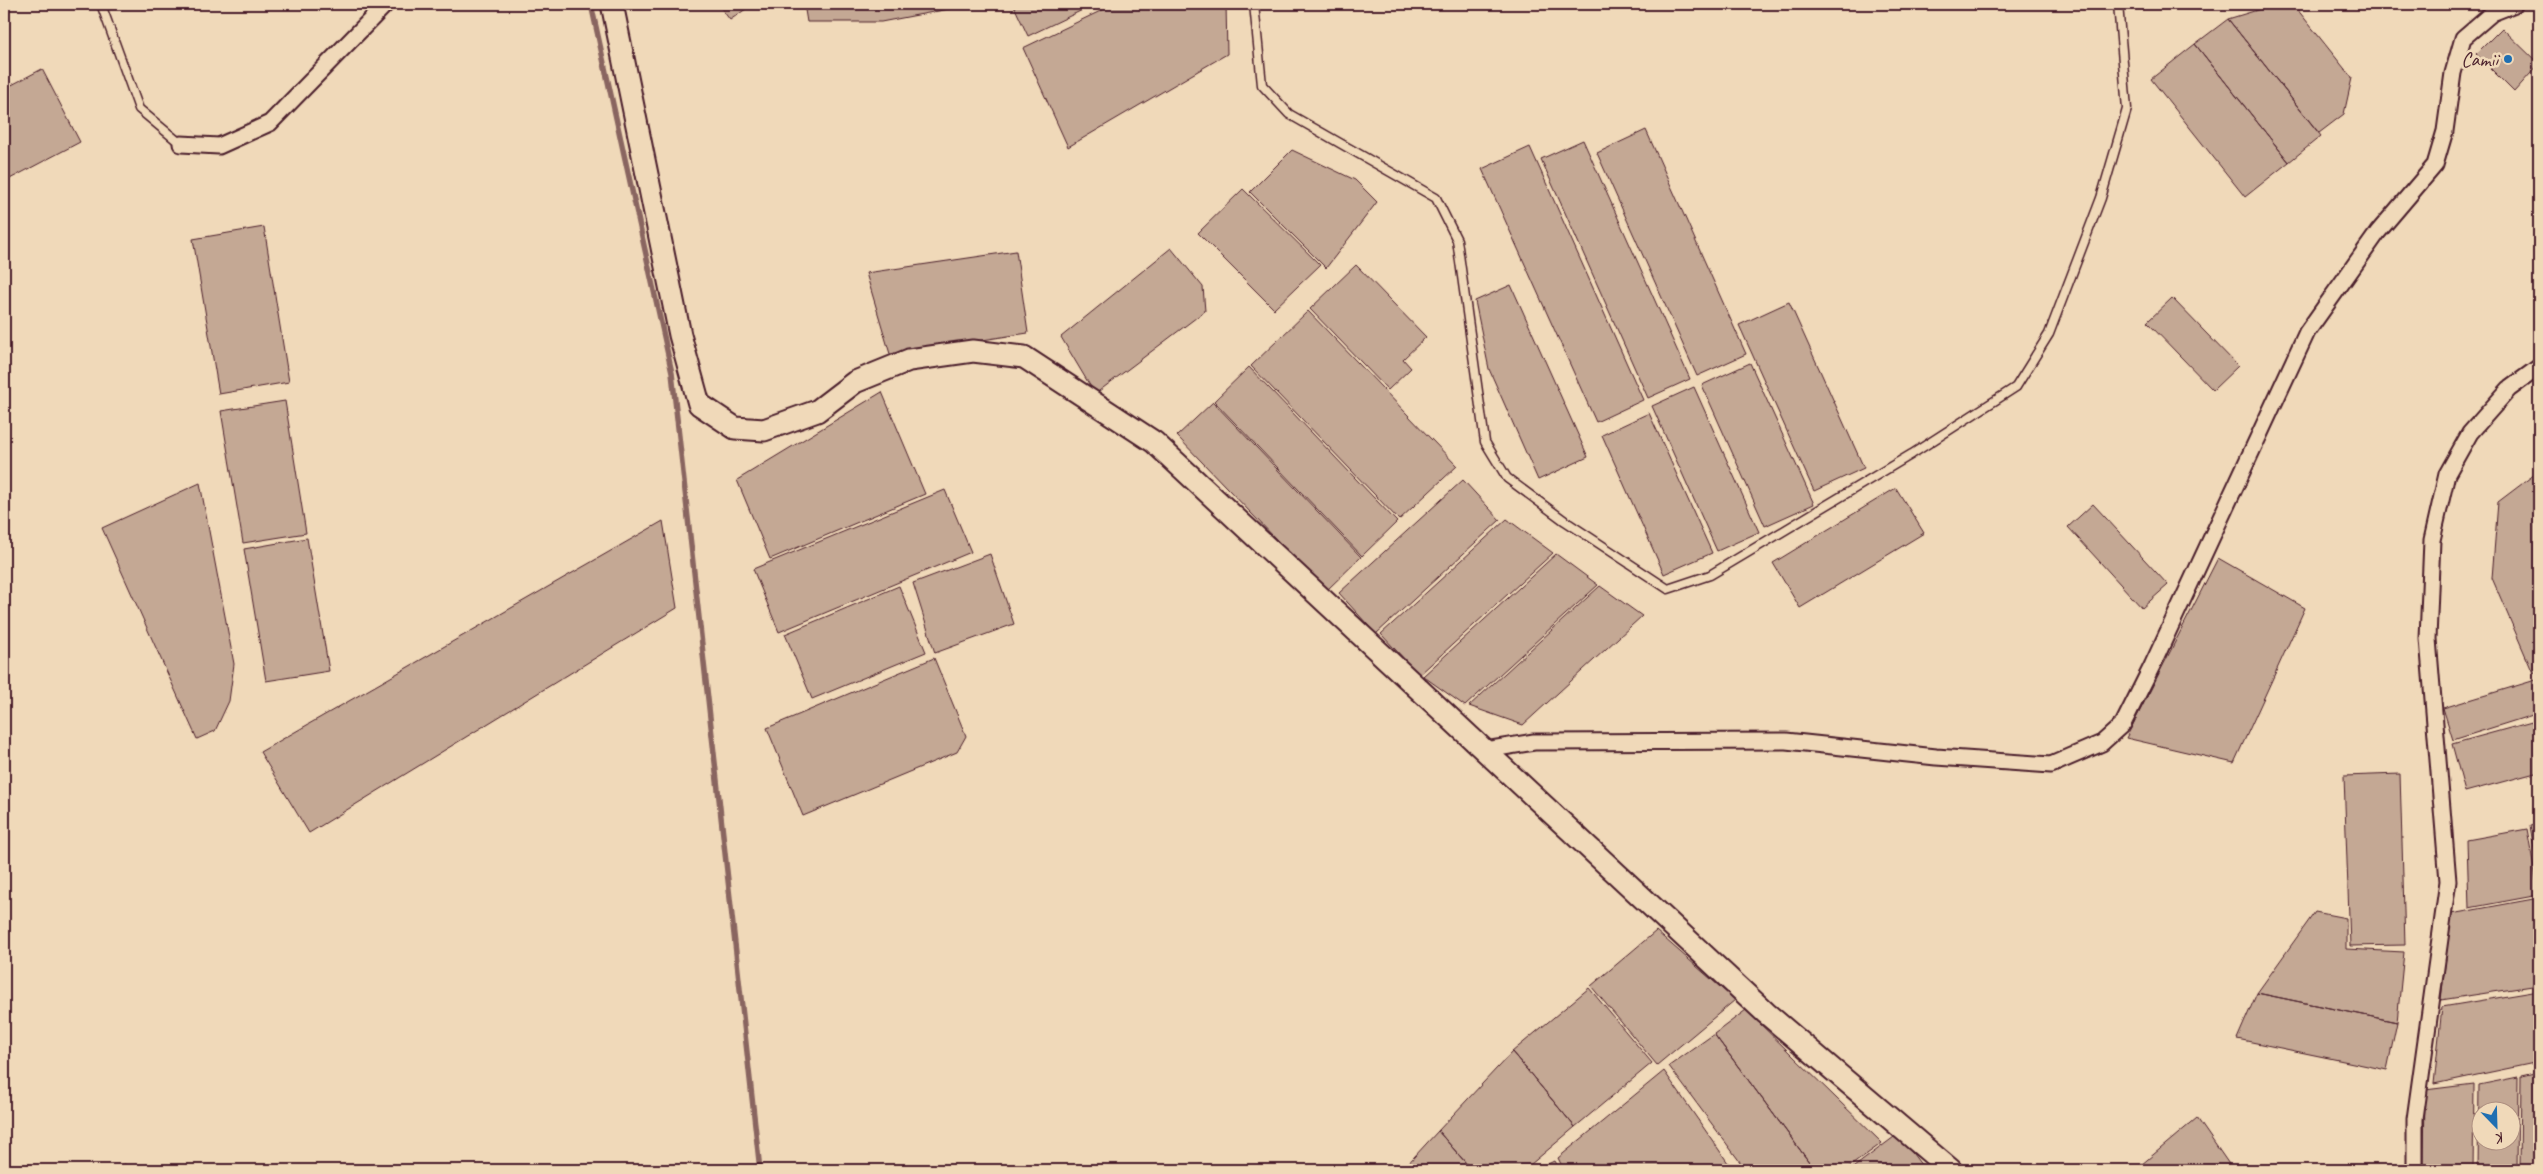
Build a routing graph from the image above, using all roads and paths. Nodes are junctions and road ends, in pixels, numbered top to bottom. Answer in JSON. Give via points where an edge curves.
{"nodes":[{"id":1,"x":102,"y":4,"type":"edge"},
{"id":2,"x":386,"y":4,"type":"edge"},
{"id":3,"x":612,"y":4,"type":"edge"},
{"id":4,"x":1254,"y":4,"type":"edge"},
{"id":5,"x":2118,"y":4,"type":"edge"},
{"id":6,"x":2515,"y":4,"type":"edge"},
{"id":7,"x":181,"y":144,"type":"joint"},
{"id":8,"x":2539,"y":368,"type":"edge"},
{"id":9,"x":1485,"y":750,"type":"junction"},
{"id":10,"x":1951,"y":1170,"type":"edge"},
{"id":11,"x":2415,"y":1170,"type":"edge"}],
"edges":[{"from":1,"to":7,"type":"lane","via":[[139,109]]},
{"from":2,"to":7,"type":"street","via":[[270,123],[219,146]]},
{"from":3,"to":9,"type":"street","via":[[680,335],[699,404],[735,428],[764,430],[817,411],[855,382],[909,360],[973,351],[1024,357],[1154,442]]},
{"from":4,"to":5,"type":"lane","via":[[1262,85],[1289,114],[1436,198],[1457,240],[1485,442],[1507,478],[1668,589],[1710,575],[1912,454],[2016,387],[2049,334],[2101,198],[2127,110]]},
{"from":6,"to":9,"type":"street","via":[[2492,13],[2464,38],[2453,73],[2445,131],[2435,165],[2378,232],[2307,332],[2152,666],[2123,724],[2102,743],[2051,765],[1786,741],[1534,742]]},
{"from":8,"to":11,"type":"street","via":[[2509,389],[2470,433],[2447,474],[2432,540],[2428,639],[2448,880],[2415,1119]]},
{"from":9,"to":10,"type":"street","via":[[1766,1012]]}]}
